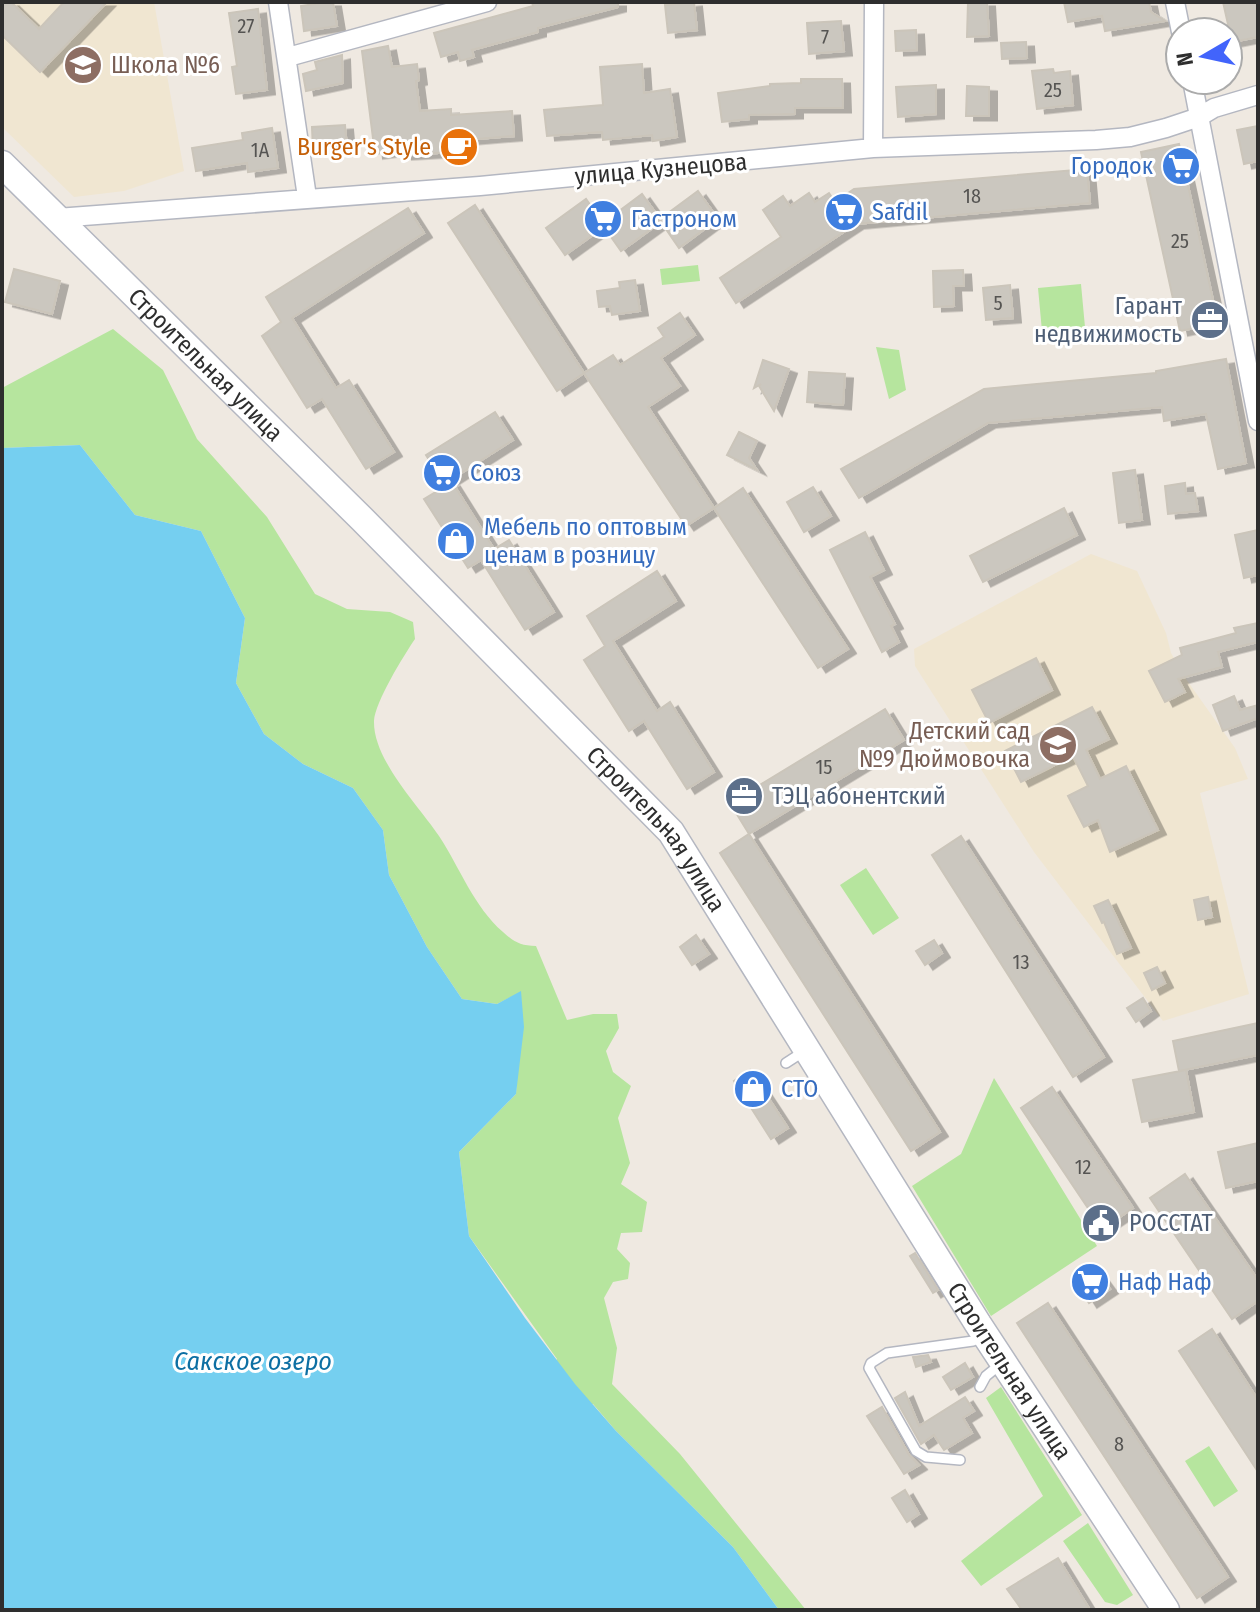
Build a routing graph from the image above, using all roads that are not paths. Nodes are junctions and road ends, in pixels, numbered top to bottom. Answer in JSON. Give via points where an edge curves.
{"nodes":[{"id":1,"x":278,"y":2,"type":"edge"},
{"id":2,"x":487,"y":2,"type":"edge"},
{"id":3,"x":874,"y":2,"type":"edge"},
{"id":4,"x":288,"y":57,"type":"junction"},
{"id":5,"x":1258,"y":95,"type":"edge"},
{"id":6,"x":1195,"y":96,"type":"edge"},
{"id":7,"x":1199,"y":117,"type":"junction"},
{"id":8,"x":873,"y":148,"type":"junction"},
{"id":9,"x":4,"y":167,"type":"edge"},
{"id":10,"x":307,"y":197,"type":"junction"},
{"id":11,"x":57,"y":218,"type":"junction"},
{"id":12,"x":1258,"y":421,"type":"edge"},
{"id":13,"x":986,"y":1334,"type":"junction"},
{"id":14,"x":1004,"y":1362,"type":"junction"},
{"id":15,"x":980,"y":1387,"type":"dead end"},
{"id":16,"x":960,"y":1460,"type":"dead end"},
{"id":17,"x":1166,"y":1610,"type":"edge"}],
"edges":[{"from":1,"to":4,"type":"street"},
{"from":2,"to":4,"type":"street"},
{"from":3,"to":8,"type":"street"},
{"from":4,"to":10,"type":"street"},
{"from":5,"to":7,"type":"street","name":"улица Кузнецова"},
{"from":6,"to":7,"type":"street"},
{"from":7,"to":8,"type":"street","name":"улица Кузнецова","via":[[1130,137]]},
{"from":7,"to":12,"type":"street"},
{"from":8,"to":10,"type":"street","name":"улица Кузнецова"},
{"from":9,"to":11,"type":"street","name":"Строительная улица"},
{"from":10,"to":11,"type":"street","name":"улица Кузнецова"},
{"from":11,"to":13,"type":"street","name":"Строительная улица","via":[[671,832],[796,1056]]},
{"from":13,"to":14,"type":"street","name":"Строительная улица"},
{"from":13,"to":16,"type":"lane","via":[[973,1341],[887,1353],[869,1368],[916,1451]]},
{"from":14,"to":15,"type":"lane"},
{"from":14,"to":17,"type":"street","name":"Строительная улица"}]}
